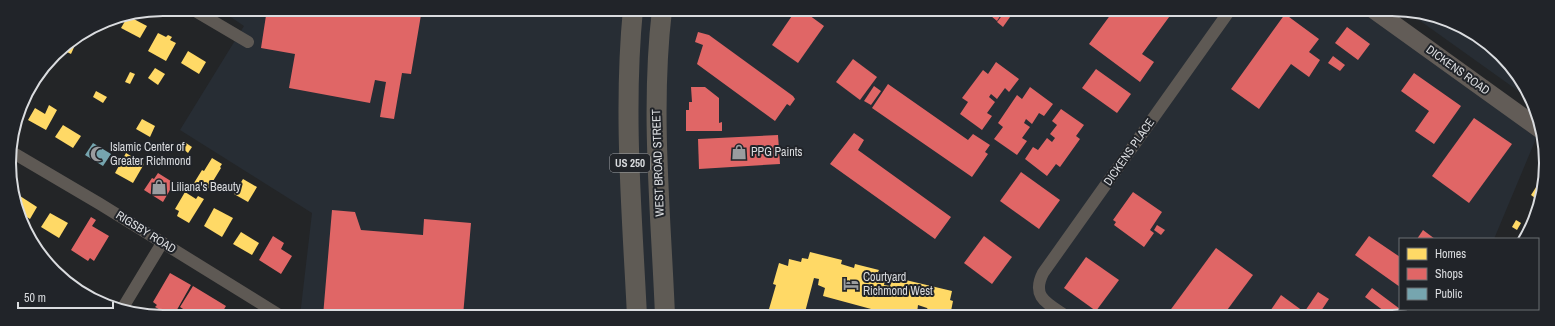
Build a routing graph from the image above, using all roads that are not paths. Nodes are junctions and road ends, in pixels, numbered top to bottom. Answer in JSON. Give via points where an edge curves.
{"nodes":[{"id":1,"x":204,"y":16,"type":"edge"},
{"id":2,"x":633,"y":16,"type":"edge"},
{"id":3,"x":661,"y":16,"type":"edge"},
{"id":4,"x":1226,"y":16,"type":"edge"},
{"id":5,"x":1382,"y":16,"type":"edge"},
{"id":6,"x":248,"y":42,"type":"dead end"},
{"id":7,"x":1534,"y":125,"type":"edge"},
{"id":8,"x":16,"y":155,"type":"edge"},
{"id":9,"x":661,"y":223,"type":"junction"},
{"id":10,"x":633,"y":225,"type":"junction"},
{"id":11,"x":162,"y":243,"type":"junction"},
{"id":12,"x":125,"y":305,"type":"edge"},
{"id":13,"x":271,"y":310,"type":"edge"},
{"id":14,"x":638,"y":310,"type":"edge"},
{"id":15,"x":665,"y":310,"type":"edge"},
{"id":16,"x":1058,"y":310,"type":"edge"}],
"edges":[{"from":1,"to":6,"type":"street"},
{"from":2,"to":10,"type":"main road","number":"US 250","via":[[628,113]]},
{"from":3,"to":9,"type":"main road","name":"WEST BROAD STREET","number":"US 250","via":[[656,79]]},
{"from":4,"to":16,"type":"street","name":"DICKENS PLACE","via":[[1043,273],[1038,287],[1041,297]]},
{"from":5,"to":7,"type":"main road","name":"DICKENS ROAD"},
{"from":8,"to":11,"type":"street","name":"RIGSBY ROAD"},
{"from":9,"to":10,"type":"main road"},
{"from":9,"to":15,"type":"main road","name":"WEST BROAD STREET","number":"US 250"},
{"from":10,"to":14,"type":"main road","number":"US 250"},
{"from":11,"to":12,"type":"street"},
{"from":11,"to":13,"type":"street","name":"RIGSBY ROAD"}]}
